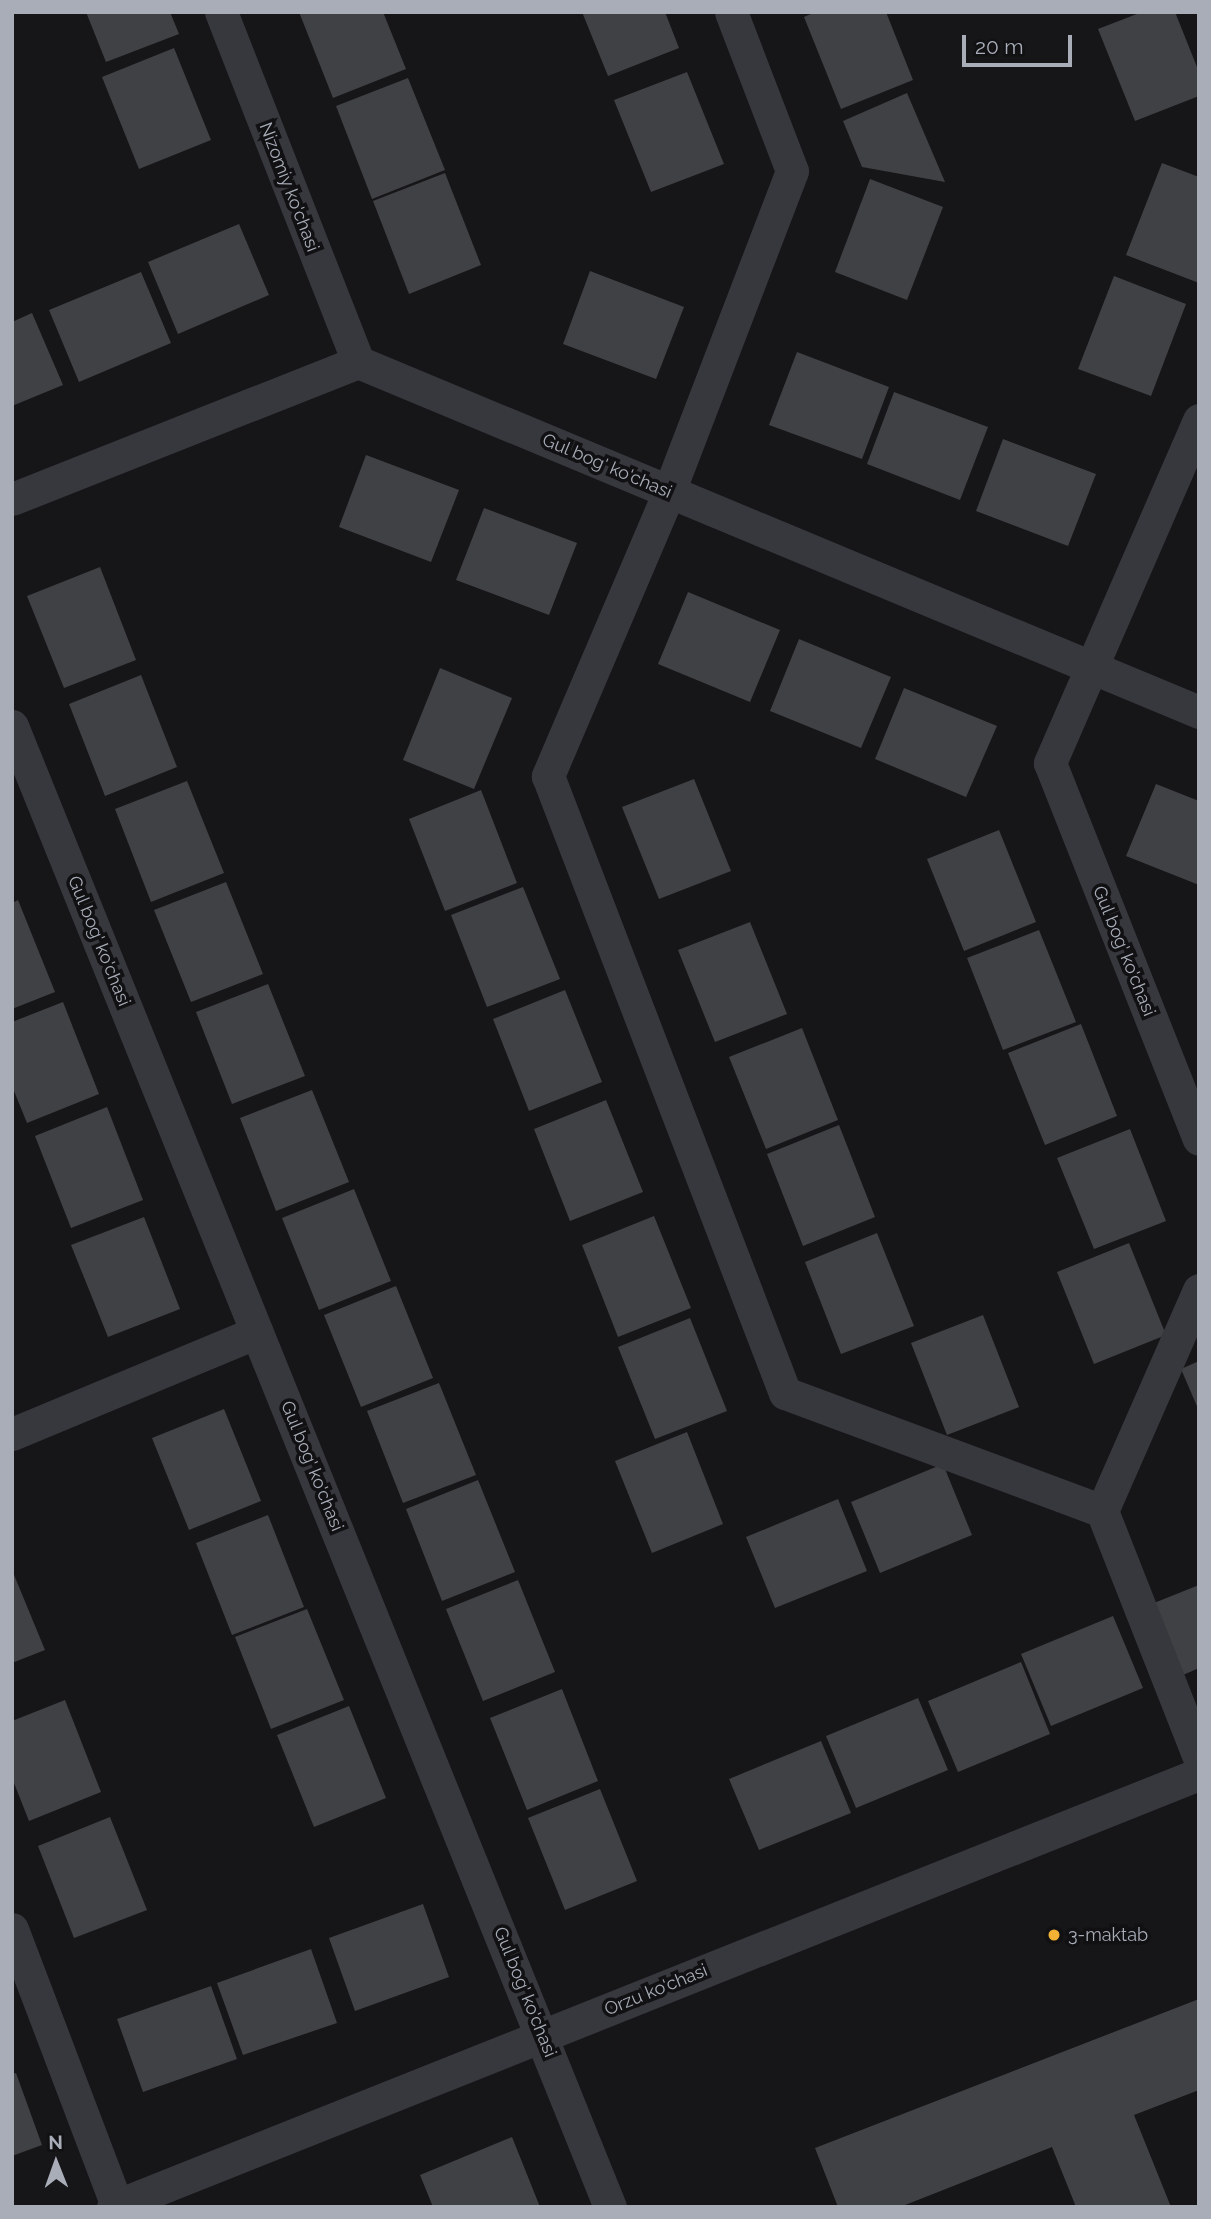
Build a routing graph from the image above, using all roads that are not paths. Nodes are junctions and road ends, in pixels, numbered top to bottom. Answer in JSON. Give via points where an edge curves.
{"nodes":[{"id":1,"x":221,"y":12,"type":"edge"},
{"id":2,"x":731,"y":12,"type":"edge"},
{"id":3,"x":358,"y":362,"type":"junction"},
{"id":4,"x":1199,"y":420,"type":"edge"},
{"id":5,"x":669,"y":492,"type":"junction"},
{"id":6,"x":12,"y":499,"type":"edge"},
{"id":7,"x":1091,"y":667,"type":"junction"},
{"id":8,"x":1199,"y":712,"type":"edge"},
{"id":9,"x":12,"y":726,"type":"edge"},
{"id":10,"x":1199,"y":1139,"type":"edge"},
{"id":11,"x":1199,"y":1290,"type":"edge"},
{"id":12,"x":257,"y":1332,"type":"junction"},
{"id":13,"x":12,"y":1434,"type":"edge"},
{"id":14,"x":1102,"y":1511,"type":"junction"},
{"id":15,"x":1199,"y":1757,"type":"edge"},
{"id":16,"x":1199,"y":1774,"type":"edge"},
{"id":17,"x":12,"y":1929,"type":"edge"},
{"id":18,"x":543,"y":2036,"type":"junction"},
{"id":19,"x":115,"y":2206,"type":"edge"},
{"id":20,"x":610,"y":2207,"type":"edge"}],
"edges":[{"from":1,"to":3,"type":"street","name":"Nizomiy ko'chasi"},
{"from":2,"to":5,"type":"street","via":[[792,172]]},
{"from":3,"to":5,"type":"street","name":"Gul bog' ko'chasi"},
{"from":3,"to":6,"type":"street"},
{"from":4,"to":7,"type":"street"},
{"from":5,"to":7,"type":"street","name":"Gul bog' ko'chasi"},
{"from":5,"to":14,"type":"street","via":[[548,776],[785,1392]]},
{"from":7,"to":8,"type":"street","name":"Gul bog' ko'chasi"},
{"from":7,"to":10,"type":"street","name":"Gul bog' ko'chasi","via":[[1050,762]]},
{"from":9,"to":12,"type":"street","name":"Gul bog' ko'chasi"},
{"from":11,"to":14,"type":"street"},
{"from":12,"to":13,"type":"street"},
{"from":12,"to":18,"type":"street","name":"Gul bog' ko'chasi"},
{"from":14,"to":15,"type":"street"},
{"from":16,"to":18,"type":"street","name":"Orzu ko'chasi"},
{"from":17,"to":19,"type":"street"},
{"from":18,"to":19,"type":"street","name":"Orzu ko'chasi"},
{"from":18,"to":20,"type":"street","name":"Gul bog' ko'chasi"}]}
